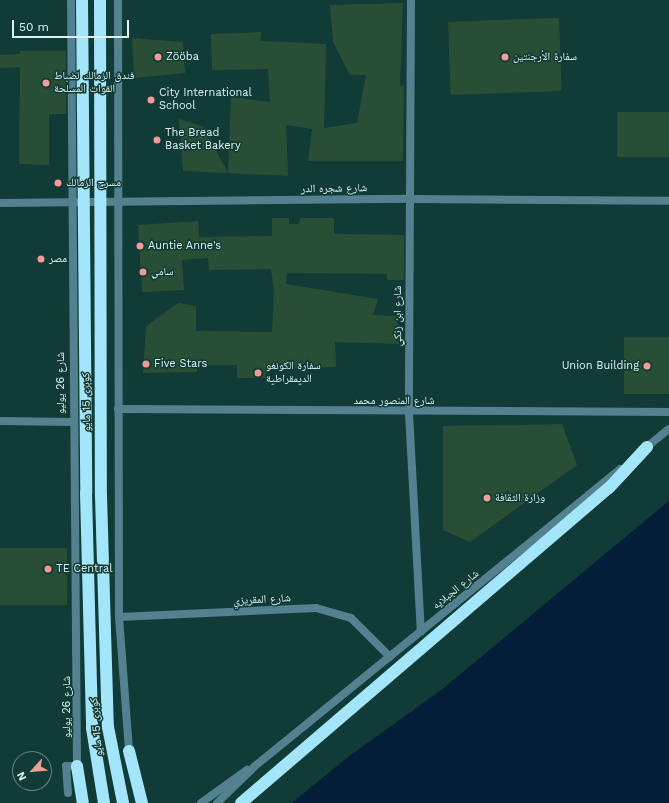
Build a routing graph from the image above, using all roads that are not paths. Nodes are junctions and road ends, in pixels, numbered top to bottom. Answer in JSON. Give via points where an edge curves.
{"nodes":[{"id":1,"x":71,"y":0,"type":"edge"},
{"id":2,"x":82,"y":0,"type":"edge"},
{"id":3,"x":100,"y":0,"type":"edge"},
{"id":4,"x":118,"y":0,"type":"edge"},
{"id":5,"x":411,"y":0,"type":"edge"},
{"id":6,"x":410,"y":199,"type":"junction"},
{"id":7,"x":669,"y":201,"type":"edge"},
{"id":8,"x":0,"y":203,"type":"edge"},
{"id":9,"x":116,"y":203,"type":"junction"},
{"id":10,"x":73,"y":205,"type":"junction"},
{"id":11,"x":118,"y":409,"type":"junction"},
{"id":12,"x":669,"y":412,"type":"edge"},
{"id":13,"x":409,"y":413,"type":"junction"},
{"id":14,"x":0,"y":421,"type":"edge"},
{"id":15,"x":72,"y":422,"type":"junction"},
{"id":16,"x":669,"y":429,"type":"edge"},
{"id":17,"x":647,"y":447,"type":"junction"},
{"id":18,"x":119,"y":617,"type":"junction"},
{"id":19,"x":421,"y":632,"type":"junction"},
{"id":20,"x":390,"y":657,"type":"junction"},
{"id":21,"x":129,"y":751,"type":"joint"},
{"id":22,"x":77,"y":766,"type":"junction"},
{"id":23,"x":255,"y":766,"type":"junction"},
{"id":24,"x":68,"y":793,"type":"dead end"},
{"id":25,"x":83,"y":803,"type":"edge"},
{"id":26,"x":104,"y":803,"type":"edge"},
{"id":27,"x":123,"y":803,"type":"edge"},
{"id":28,"x":142,"y":803,"type":"edge"},
{"id":29,"x":201,"y":803,"type":"edge"},
{"id":30,"x":217,"y":803,"type":"edge"},
{"id":31,"x":241,"y":803,"type":"edge"}],
"edges":[{"from":1,"to":10,"type":"street","name":"شارع 26 يوليو"},
{"from":2,"to":26,"type":"highway","name":"كوبرى 15 مايو","bridge":true,"via":[[86,501],[92,728]]},
{"from":3,"to":27,"type":"highway","name":"كوبرى 15 مايو","bridge":true,"via":[[98,206],[104,592],[108,727]]},
{"from":4,"to":9,"type":"street"},
{"from":5,"to":6,"type":"street","name":"شارع ابن زنكي"},
{"from":6,"to":7,"type":"street","name":"شارع شجره الدر"},
{"from":6,"to":9,"type":"street","name":"شارع شجره الدر"},
{"from":6,"to":13,"type":"street","name":"شارع ابن زنكي"},
{"from":8,"to":10,"type":"street","name":"شارع شجره الدر"},
{"from":9,"to":10,"type":"street","name":"شارع شجره الدر"},
{"from":9,"to":11,"type":"street"},
{"from":10,"to":15,"type":"street","name":"شارع 26 يوليو"},
{"from":11,"to":13,"type":"street","name":"شارع المنصور محمد"},
{"from":11,"to":18,"type":"street"},
{"from":12,"to":13,"type":"street","name":"شارع المنصور محمد"},
{"from":13,"to":19,"type":"street","name":"شارع ابن زنكي"},
{"from":14,"to":15,"type":"street"},
{"from":15,"to":22,"type":"street","name":"شارع 26 يوليو"},
{"from":16,"to":17,"type":"street","name":"شارع الجبلايه"},
{"from":17,"to":19,"type":"street","name":"شارع الجبلايه"},
{"from":17,"to":31,"type":"highway","via":[[609,488]]},
{"from":18,"to":20,"type":"street","name":"شارع المقريزي","via":[[316,608],[351,618]]},
{"from":18,"to":21,"type":"street"},
{"from":19,"to":20,"type":"street","name":"شارع الجبلايه"},
{"from":20,"to":23,"type":"street","name":"شارع الجبلايه"},
{"from":21,"to":28,"type":"highway"},
{"from":22,"to":24,"type":"street","via":[[66,766]]},
{"from":22,"to":25,"type":"highway"},
{"from":23,"to":29,"type":"street","name":"شارع الجبلايه"},
{"from":23,"to":30,"type":"street","name":"شارع الجبلايه"}]}
